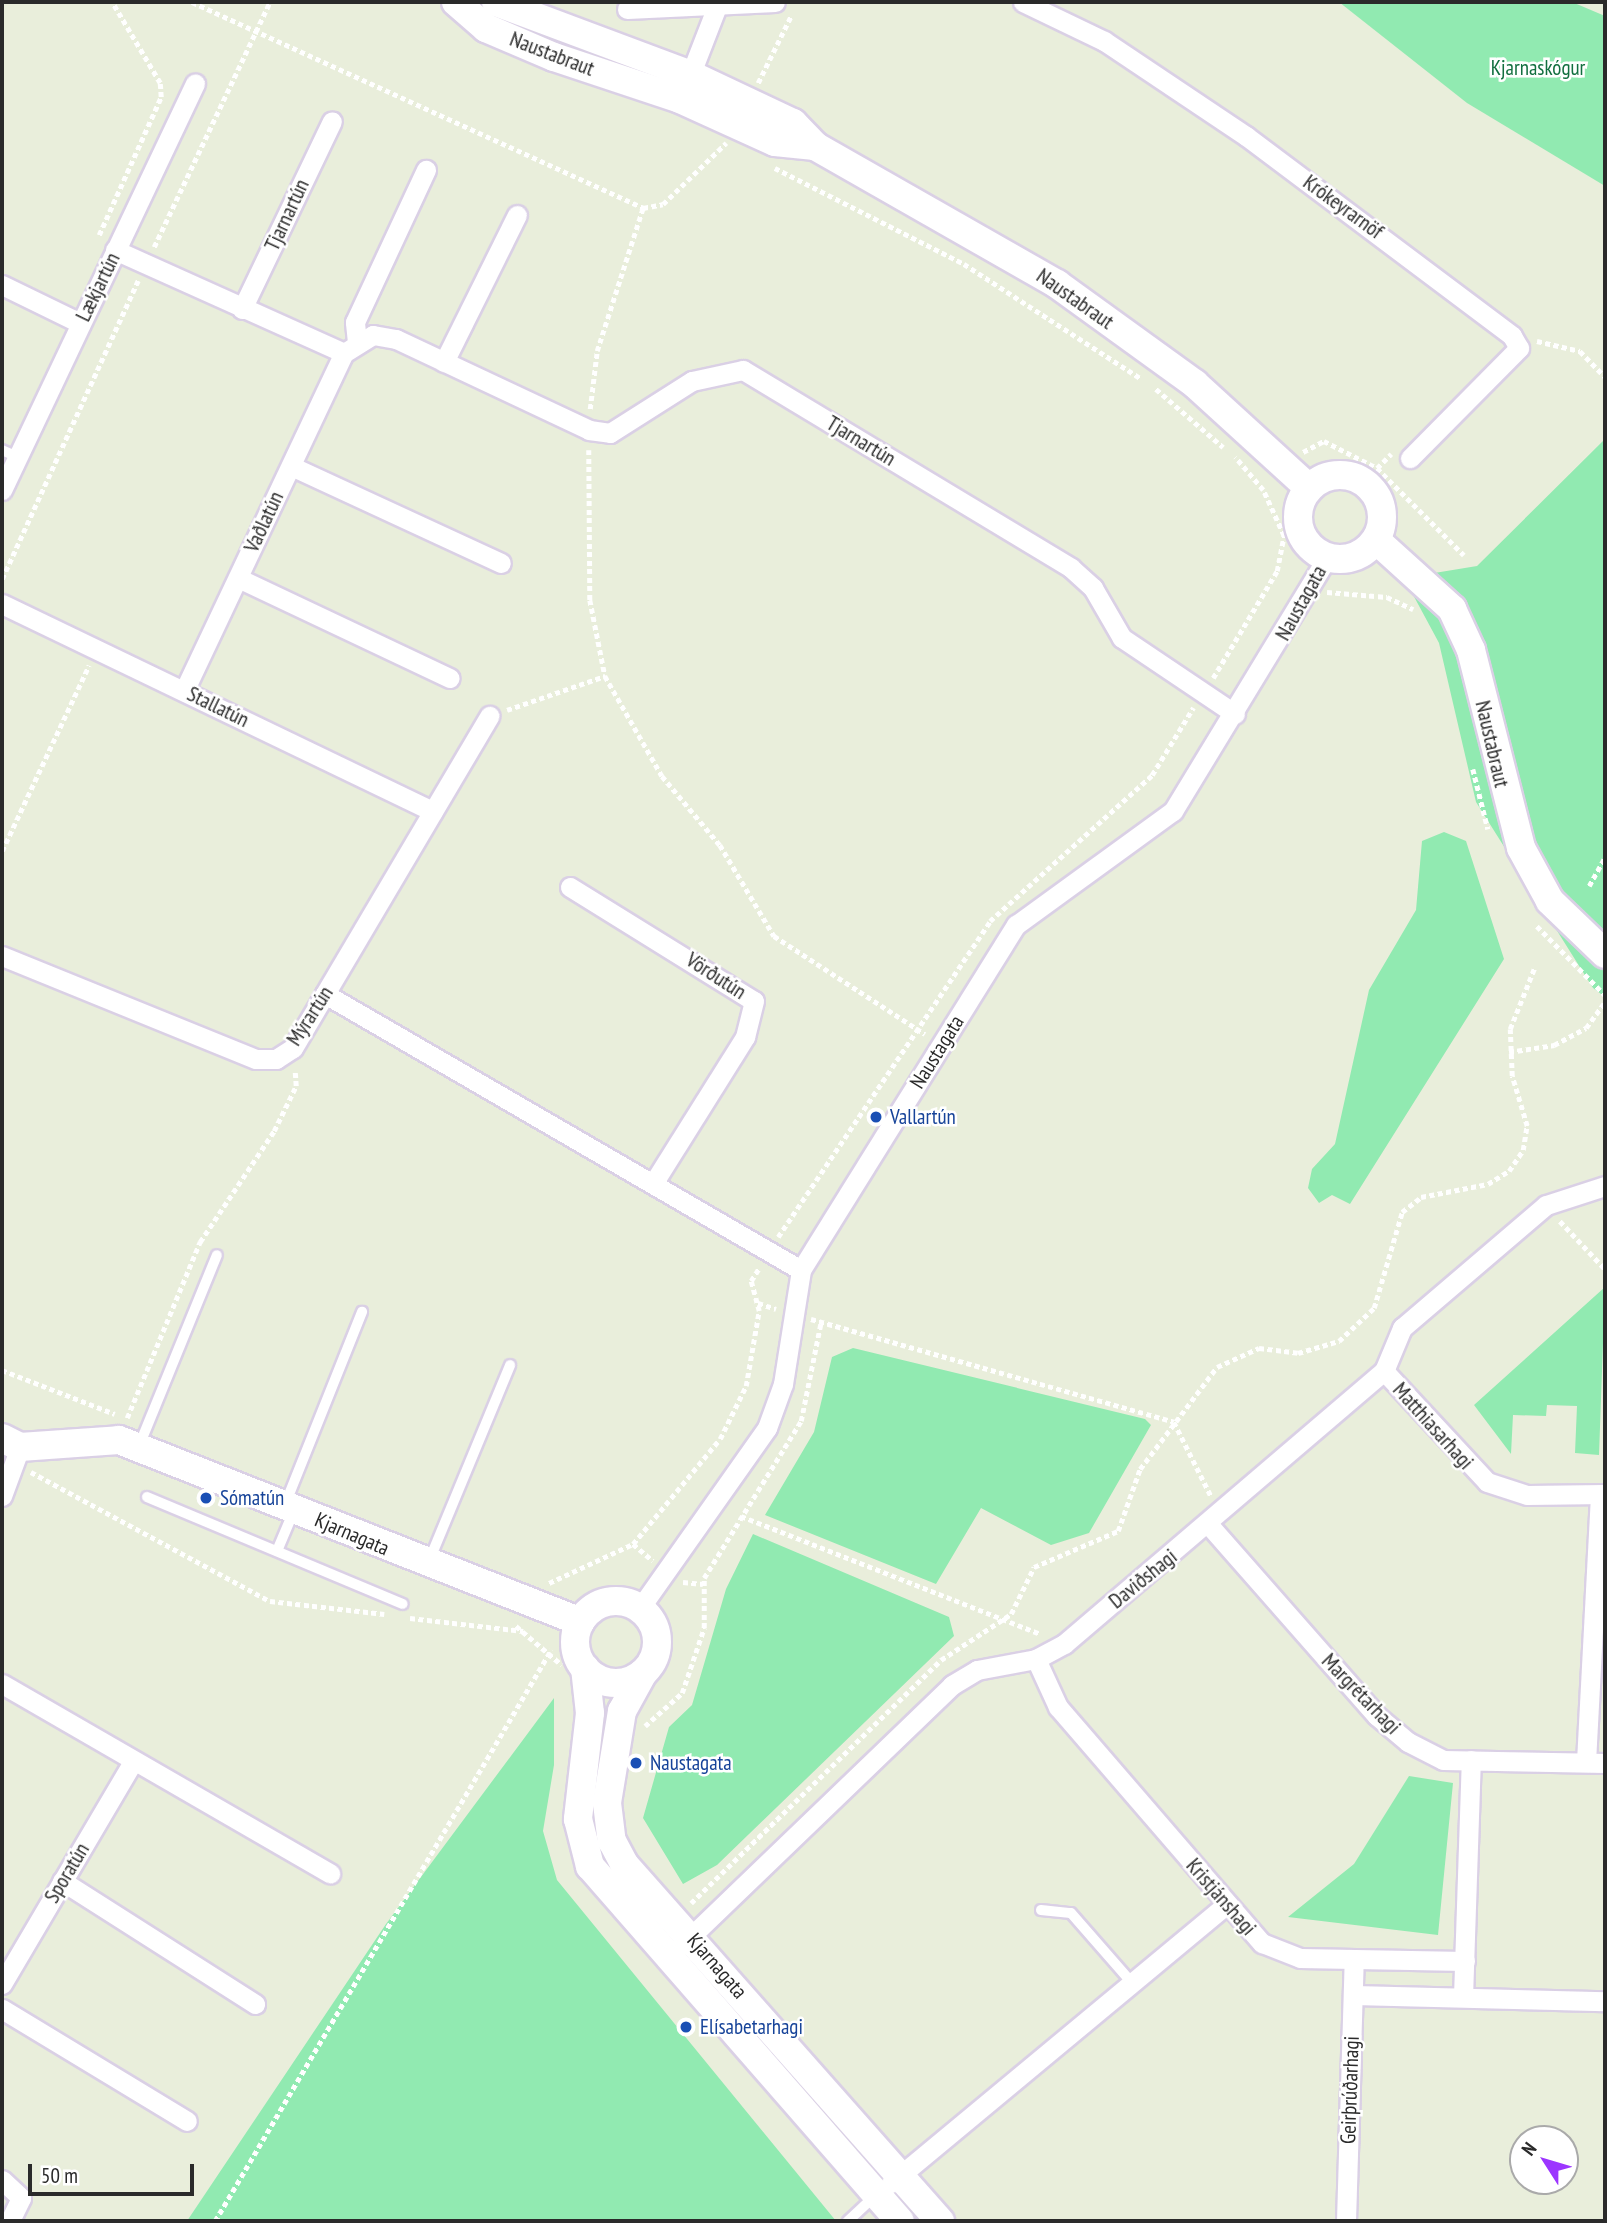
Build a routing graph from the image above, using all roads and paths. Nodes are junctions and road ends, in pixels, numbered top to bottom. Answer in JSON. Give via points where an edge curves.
{"nodes":[{"id":1,"x":112,"y":2,"type":"edge"},
{"id":2,"x":192,"y":2,"type":"edge"},
{"id":3,"x":270,"y":2,"type":"edge"},
{"id":4,"x":456,"y":2,"type":"edge"},
{"id":5,"x":496,"y":2,"type":"edge"},
{"id":6,"x":775,"y":2,"type":"edge"},
{"id":7,"x":794,"y":2,"type":"edge"},
{"id":8,"x":1023,"y":2,"type":"edge"},
{"id":9,"x":717,"y":6,"type":"junction"},
{"id":10,"x":627,"y":9,"type":"dead end"},
{"id":11,"x":257,"y":31,"type":"junction"},
{"id":12,"x":195,"y":83,"type":"dead end"},
{"id":13,"x":685,"y":87,"type":"junction"},
{"id":14,"x":332,"y":121,"type":"dead end"},
{"id":15,"x":737,"y":130,"type":"junction"},
{"id":16,"x":762,"y":162,"type":"dead end"},
{"id":17,"x":426,"y":170,"type":"dead end"},
{"id":18,"x":643,"y":208,"type":"junction"},
{"id":19,"x":517,"y":215,"type":"dead end"},
{"id":20,"x":116,"y":250,"type":"junction"},
{"id":21,"x":146,"y":264,"type":"junction"},
{"id":22,"x":2,"y":285,"type":"edge"},
{"id":23,"x":243,"y":309,"type":"junction"},
{"id":24,"x":80,"y":323,"type":"junction"},
{"id":25,"x":351,"y":347,"type":"junction"},
{"id":26,"x":444,"y":362,"type":"junction"},
{"id":27,"x":589,"y":430,"type":"junction"},
{"id":28,"x":10,"y":453,"type":"edge"},
{"id":29,"x":1302,"y":453,"type":"dead end"},
{"id":30,"x":1410,"y":458,"type":"dead end"},
{"id":31,"x":291,"y":466,"type":"junction"},
{"id":32,"x":1309,"y":488,"type":"junction"},
{"id":33,"x":2,"y":491,"type":"edge"},
{"id":34,"x":1376,"y":540,"type":"junction"},
{"id":35,"x":1464,"y":555,"type":"dead end"},
{"id":36,"x":1327,"y":558,"type":"junction"},
{"id":37,"x":500,"y":563,"type":"dead end"},
{"id":38,"x":237,"y":578,"type":"junction"},
{"id":39,"x":2,"y":579,"type":"edge"},
{"id":40,"x":1312,"y":588,"type":"junction"},
{"id":41,"x":2,"y":604,"type":"edge"},
{"id":42,"x":1423,"y":618,"type":"dead end"},
{"id":43,"x":96,"y":649,"type":"junction"},
{"id":44,"x":605,"y":676,"type":"junction"},
{"id":45,"x":450,"y":678,"type":"dead end"},
{"id":46,"x":184,"y":691,"type":"junction"},
{"id":47,"x":1202,"y":693,"type":"junction"},
{"id":48,"x":1235,"y":714,"type":"junction"},
{"id":49,"x":489,"y":716,"type":"joint"},
{"id":50,"x":1472,"y":761,"type":"dead end"},
{"id":51,"x":433,"y":811,"type":"junction"},
{"id":52,"x":1492,"y":841,"type":"dead end"},
{"id":53,"x":2,"y":851,"type":"edge"},
{"id":54,"x":1605,"y":857,"type":"edge"},
{"id":55,"x":1589,"y":886,"type":"dead end"},
{"id":56,"x":570,"y":887,"type":"dead end"},
{"id":57,"x":1534,"y":923,"type":"dead end"},
{"id":58,"x":1605,"y":954,"type":"edge"},
{"id":59,"x":2,"y":956,"type":"edge"},
{"id":60,"x":1534,"y":969,"type":"dead end"},
{"id":61,"x":325,"y":994,"type":"junction"},
{"id":62,"x":1605,"y":995,"type":"edge"},
{"id":63,"x":1605,"y":1002,"type":"edge"},
{"id":64,"x":915,"y":1027,"type":"junction"},
{"id":65,"x":942,"y":1044,"type":"junction"},
{"id":66,"x":293,"y":1048,"type":"junction"},
{"id":67,"x":1509,"y":1052,"type":"junction"},
{"id":68,"x":654,"y":1182,"type":"junction"},
{"id":69,"x":1605,"y":1186,"type":"edge"},
{"id":70,"x":1546,"y":1205,"type":"junction"},
{"id":71,"x":769,"y":1251,"type":"junction"},
{"id":72,"x":217,"y":1255,"type":"dead end"},
{"id":73,"x":801,"y":1269,"type":"junction"},
{"id":74,"x":1605,"y":1269,"type":"edge"},
{"id":75,"x":757,"y":1302,"type":"junction"},
{"id":76,"x":362,"y":1312,"type":"dead end"},
{"id":77,"x":794,"y":1314,"type":"junction"},
{"id":78,"x":821,"y":1322,"type":"junction"},
{"id":79,"x":510,"y":1365,"type":"dead end"},
{"id":80,"x":1384,"y":1371,"type":"junction"},
{"id":81,"x":127,"y":1419,"type":"dead end"},
{"id":82,"x":1174,"y":1422,"type":"junction"},
{"id":83,"x":139,"y":1447,"type":"junction"},
{"id":84,"x":18,"y":1452,"type":"edge"},
{"id":85,"x":1603,"y":1494,"type":"edge"},
{"id":86,"x":2,"y":1496,"type":"edge"},
{"id":87,"x":147,"y":1497,"type":"dead end"},
{"id":88,"x":289,"y":1508,"type":"junction"},
{"id":89,"x":741,"y":1516,"type":"junction"},
{"id":90,"x":1215,"y":1520,"type":"junction"},
{"id":91,"x":1602,"y":1532,"type":"edge"},
{"id":92,"x":277,"y":1551,"type":"junction"},
{"id":93,"x":427,"y":1564,"type":"junction"},
{"id":94,"x":403,"y":1604,"type":"dead end"},
{"id":95,"x":536,"y":1606,"type":"junction"},
{"id":96,"x":640,"y":1608,"type":"junction"},
{"id":97,"x":1003,"y":1621,"type":"junction"},
{"id":98,"x":580,"y":1622,"type":"junction"},
{"id":99,"x":1064,"y":1644,"type":"junction"},
{"id":100,"x":551,"y":1650,"type":"dead end"},
{"id":101,"x":1036,"y":1659,"type":"junction"},
{"id":102,"x":585,"y":1668,"type":"junction"},
{"id":103,"x":643,"y":1673,"type":"junction"},
{"id":104,"x":2,"y":1684,"type":"edge"},
{"id":105,"x":638,"y":1738,"type":"dead end"},
{"id":106,"x":1471,"y":1760,"type":"junction"},
{"id":107,"x":133,"y":1762,"type":"junction"},
{"id":108,"x":1596,"y":1763,"type":"edge"},
{"id":109,"x":330,"y":1873,"type":"dead end"},
{"id":110,"x":62,"y":1881,"type":"junction"},
{"id":111,"x":680,"y":1897,"type":"dead end"},
{"id":112,"x":1227,"y":1904,"type":"junction"},
{"id":113,"x":687,"y":1906,"type":"junction"},
{"id":114,"x":1041,"y":1910,"type":"dead end"},
{"id":115,"x":699,"y":1928,"type":"junction"},
{"id":116,"x":669,"y":1958,"type":"junction"},
{"id":117,"x":1354,"y":1959,"type":"junction"},
{"id":118,"x":1465,"y":1961,"type":"junction"},
{"id":119,"x":1132,"y":1983,"type":"junction"},
{"id":120,"x":2,"y":1984,"type":"edge"},
{"id":121,"x":1353,"y":1995,"type":"junction"},
{"id":122,"x":1463,"y":1997,"type":"junction"},
{"id":123,"x":1605,"y":2001,"type":"edge"},
{"id":124,"x":255,"y":2004,"type":"dead end"},
{"id":125,"x":2,"y":2009,"type":"edge"},
{"id":126,"x":187,"y":2121,"type":"dead end"},
{"id":127,"x":900,"y":2175,"type":"junction"},
{"id":128,"x":2,"y":2180,"type":"edge"},
{"id":129,"x":877,"y":2195,"type":"junction"},
{"id":130,"x":10,"y":2221,"type":"edge"},
{"id":131,"x":215,"y":2221,"type":"edge"},
{"id":132,"x":848,"y":2221,"type":"edge"},
{"id":133,"x":900,"y":2221,"type":"edge"},
{"id":134,"x":940,"y":2221,"type":"edge"},
{"id":135,"x":1346,"y":2221,"type":"edge"}],
"edges":[{"from":1,"to":20,"type":"path","via":[[160,83],[161,97],[99,230],[99,239]]},
{"from":2,"to":11,"type":"path"},
{"from":3,"to":11,"type":"path"},
{"from":4,"to":13,"type":"street","name":"Naustabraut","via":[[486,28]]},
{"from":5,"to":13,"type":"street","name":"Naustabraut"},
{"from":6,"to":9,"type":"street"},
{"from":7,"to":15,"type":"path","via":[[789,27]]},
{"from":8,"to":30,"type":"street","name":"Krókeyrarnöf","via":[[1104,41],[1246,136],[1512,336],[1519,348]]},
{"from":9,"to":10,"type":"street"},
{"from":9,"to":13,"type":"street"},
{"from":11,"to":18,"type":"path"},
{"from":11,"to":21,"type":"path"},
{"from":12,"to":20,"type":"street","name":"Lækjartún"},
{"from":13,"to":15,"type":"street","name":"Naustabraut"},
{"from":14,"to":23,"type":"street","name":"Tjarnartún"},
{"from":15,"to":18,"type":"path","via":[[663,204]]},
{"from":15,"to":32,"type":"street","name":"Naustabraut","via":[[793,123],[815,146],[1057,284],[1195,384]]},
{"from":16,"to":47,"type":"path","via":[[952,257],[1053,318],[1154,387],[1263,490],[1284,536],[1277,571]]},
{"from":17,"to":25,"type":"street","via":[[355,322]]},
{"from":18,"to":27,"type":"path","via":[[597,351]]},
{"from":19,"to":26,"type":"street"},
{"from":20,"to":21,"type":"street"},
{"from":20,"to":24,"type":"street","name":"Lækjartún"},
{"from":21,"to":23,"type":"street"},
{"from":21,"to":39,"type":"path"},
{"from":22,"to":24,"type":"street"},
{"from":23,"to":25,"type":"street"},
{"from":24,"to":28,"type":"street","name":"Lækjartún"},
{"from":25,"to":26,"type":"street","via":[[373,335],[396,339]]},
{"from":25,"to":31,"type":"street","name":"Vaðlatún"},
{"from":26,"to":27,"type":"street"},
{"from":27,"to":44,"type":"path","via":[[590,600]]},
{"from":27,"to":47,"type":"street","name":"Tjarnartún","via":[[610,433],[692,381],[743,370],[1071,568],[1093,588],[1122,638]]},
{"from":28,"to":33,"type":"street","name":"Lækjartún"},
{"from":29,"to":35,"type":"path","via":[[1324,441],[1377,468]]},
{"from":31,"to":37,"type":"street"},
{"from":31,"to":38,"type":"street","name":"Vaðlatún"},
{"from":32,"to":34,"type":"street","via":[[1334,475],[1371,488],[1382,513]]},
{"from":32,"to":36,"type":"street","via":[[1298,528]]},
{"from":34,"to":36,"type":"street","via":[[1349,559]]},
{"from":34,"to":58,"type":"street","name":"Naustabraut","via":[[1452,609],[1471,650],[1521,848],[1550,901]]},
{"from":36,"to":40,"type":"street","name":"Naustagata"},
{"from":38,"to":45,"type":"street"},
{"from":38,"to":46,"type":"street","name":"Vaðlatún"},
{"from":40,"to":42,"type":"path","via":[[1387,597]]},
{"from":40,"to":48,"type":"street","name":"Naustagata"},
{"from":41,"to":43,"type":"street","name":"Stallatún"},
{"from":43,"to":46,"type":"street","name":"Stallatún"},
{"from":43,"to":53,"type":"path"},
{"from":44,"to":49,"type":"path"},
{"from":44,"to":64,"type":"path","via":[[662,776],[720,845],[760,921]]},
{"from":46,"to":51,"type":"street","name":"Stallatún"},
{"from":47,"to":48,"type":"street","name":"Tjarnartún"},
{"from":47,"to":64,"type":"path","via":[[1152,775],[1011,898]]},
{"from":48,"to":65,"type":"street","name":"Naustagata","via":[[1173,811],[1016,925]]},
{"from":49,"to":51,"type":"street","name":"Mýrartún"},
{"from":50,"to":52,"type":"path"},
{"from":51,"to":61,"type":"street","name":"Mýrartún"},
{"from":54,"to":55,"type":"path"},
{"from":56,"to":68,"type":"street","name":"Vörðutún","via":[[754,1001],[746,1037]]},
{"from":57,"to":62,"type":"path"},
{"from":59,"to":66,"type":"street","name":"Mýrartún","via":[[256,1059],[276,1059]]},
{"from":60,"to":67,"type":"path","via":[[1513,1013]]},
{"from":61,"to":66,"type":"street","name":"Mýrartún"},
{"from":61,"to":68,"type":"street"},
{"from":63,"to":67,"type":"path","via":[[1586,1028],[1554,1045]]},
{"from":64,"to":65,"type":"path"},
{"from":64,"to":71,"type":"path"},
{"from":65,"to":73,"type":"street","name":"Naustagata"},
{"from":66,"to":81,"type":"path","via":[[296,1086],[264,1150],[200,1242]]},
{"from":67,"to":82,"type":"path","via":[[1527,1126],[1523,1150],[1509,1171],[1488,1184],[1421,1198],[1402,1212],[1391,1233],[1374,1308],[1352,1332],[1312,1351],[1259,1348],[1230,1358],[1206,1377]]},
{"from":68,"to":71,"type":"street"},
{"from":69,"to":70,"type":"street","name":"Daviðshagi"},
{"from":70,"to":74,"type":"path"},
{"from":70,"to":80,"type":"street","name":"Daviðshagi","via":[[1402,1328]]},
{"from":71,"to":73,"type":"street"},
{"from":71,"to":75,"type":"path","via":[[751,1281]]},
{"from":72,"to":83,"type":"lane"},
{"from":73,"to":77,"type":"street","name":"Naustagata"},
{"from":75,"to":77,"type":"path"},
{"from":75,"to":95,"type":"path","via":[[746,1386],[720,1439],[633,1544],[565,1580],[542,1584]]},
{"from":76,"to":88,"type":"lane"},
{"from":77,"to":78,"type":"path"},
{"from":77,"to":96,"type":"street","name":"Naustagata","via":[[783,1384],[767,1428]]},
{"from":78,"to":82,"type":"path"},
{"from":78,"to":89,"type":"path","via":[[801,1421]]},
{"from":79,"to":93,"type":"lane"},
{"from":80,"to":85,"type":"street","name":"Matthiasarhagi","via":[[1487,1482],[1527,1495]]},
{"from":80,"to":90,"type":"street","name":"Daviðshagi"},
{"from":82,"to":90,"type":"path"},
{"from":82,"to":97,"type":"path","via":[[1140,1469],[1118,1531],[1045,1558],[1025,1578]]},
{"from":83,"to":84,"type":"street","name":"Kjarnagata","via":[[109,1438]]},
{"from":83,"to":88,"type":"street","name":"Kjarnagata"},
{"from":84,"to":86,"type":"street"},
{"from":84,"to":95,"type":"path","via":[[270,1601],[527,1632]]},
{"from":85,"to":91,"type":"street"},
{"from":87,"to":92,"type":"lane"},
{"from":88,"to":92,"type":"lane"},
{"from":88,"to":93,"type":"street","name":"Kjarnagata"},
{"from":89,"to":97,"type":"path"},
{"from":89,"to":105,"type":"path","via":[[704,1578],[704,1628],[682,1693]]},
{"from":90,"to":99,"type":"street","name":"Daviðshagi"},
{"from":90,"to":106,"type":"street","name":"Margrétarhagi","via":[[1377,1717],[1443,1759]]},
{"from":91,"to":108,"type":"street"},
{"from":92,"to":94,"type":"lane"},
{"from":93,"to":95,"type":"street","name":"Kjarnagata"},
{"from":95,"to":98,"type":"street","name":"Kjarnagata"},
{"from":96,"to":98,"type":"street","via":[[609,1601]]},
{"from":96,"to":103,"type":"street","via":[[657,1635],[652,1663]]},
{"from":97,"to":99,"type":"path"},
{"from":97,"to":113,"type":"path","via":[[941,1661]]},
{"from":98,"to":102,"type":"street","via":[[575,1646]]},
{"from":99,"to":101,"type":"street","name":"Daviðshagi"},
{"from":100,"to":131,"type":"path"},
{"from":101,"to":112,"type":"street","name":"Kristjánshagi","via":[[1058,1707]]},
{"from":101,"to":115,"type":"street","name":"Daviðshagi","via":[[993,1665],[952,1685]]},
{"from":102,"to":103,"type":"street","via":[[619,1683]]},
{"from":102,"to":116,"type":"street","name":"Kjarnagata","via":[[591,1691],[578,1801],[583,1853]]},
{"from":103,"to":115,"type":"street","name":"Kjarnagata","via":[[622,1711],[607,1821],[625,1864]]},
{"from":104,"to":107,"type":"street"},
{"from":106,"to":108,"type":"street","name":"Margrétarhagi"},
{"from":106,"to":118,"type":"street"},
{"from":107,"to":109,"type":"street"},
{"from":107,"to":110,"type":"street","name":"Sporatún"},
{"from":110,"to":120,"type":"street","name":"Sporatún"},
{"from":110,"to":124,"type":"street"},
{"from":111,"to":113,"type":"path"},
{"from":112,"to":117,"type":"street","name":"Kristjánshagi","via":[[1275,1951]]},
{"from":112,"to":119,"type":"street"},
{"from":113,"to":115,"type":"path"},
{"from":114,"to":119,"type":"lane","via":[[1072,1913]]},
{"from":115,"to":116,"type":"street","name":"Daviðshagi"},
{"from":115,"to":127,"type":"street","name":"Kjarnagata"},
{"from":116,"to":129,"type":"street","name":"Kjarnagata"},
{"from":117,"to":118,"type":"street","name":"Kristjánshagi"},
{"from":117,"to":121,"type":"street","name":"Geirþrúðarhagi"},
{"from":118,"to":122,"type":"street"},
{"from":119,"to":127,"type":"street"},
{"from":121,"to":122,"type":"street"},
{"from":121,"to":135,"type":"street","name":"Geirþrúðarhagi"},
{"from":122,"to":123,"type":"street"},
{"from":125,"to":126,"type":"street"},
{"from":127,"to":129,"type":"street"},
{"from":127,"to":134,"type":"street","name":"Kjarnagata"},
{"from":128,"to":130,"type":"street","via":[[21,2198]]},
{"from":129,"to":132,"type":"lane"},
{"from":129,"to":133,"type":"street","name":"Kjarnagata"}]}
